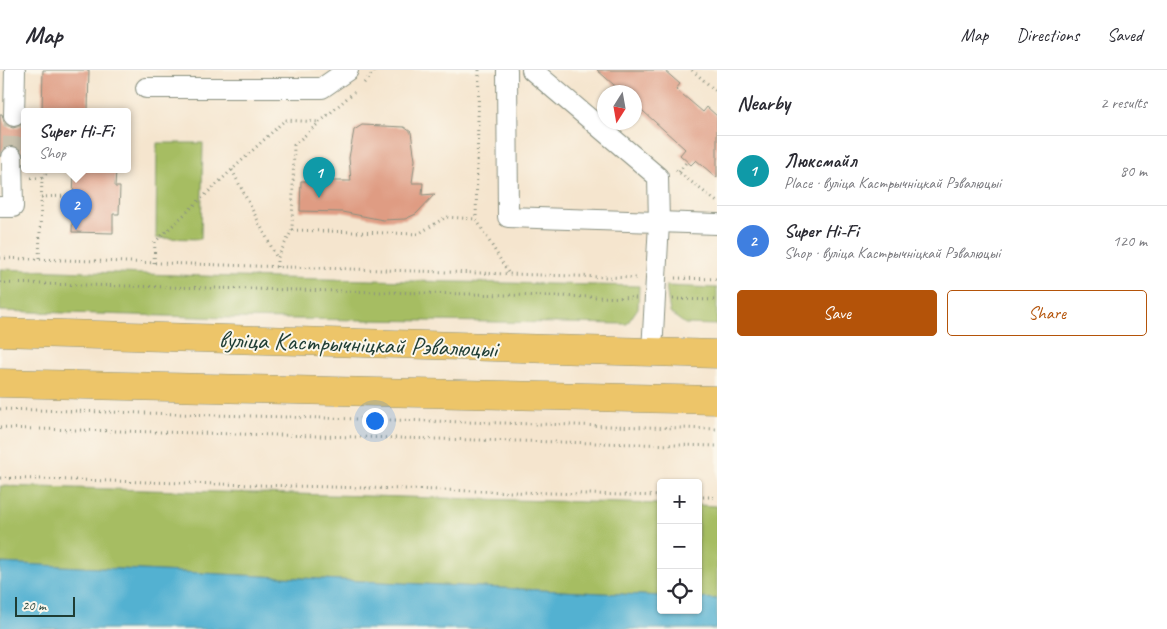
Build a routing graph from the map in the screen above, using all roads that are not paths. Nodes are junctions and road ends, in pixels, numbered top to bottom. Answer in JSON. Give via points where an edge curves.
{"nodes":[{"id":1,"x":15,"y":70,"type":"edge"},
{"id":2,"x":348,"y":70,"type":"edge"},
{"id":3,"x":507,"y":70,"type":"edge"},
{"id":4,"x":532,"y":70,"type":"edge"},
{"id":5,"x":146,"y":88,"type":"dead end"},
{"id":6,"x":14,"y":116,"type":"tunnel mouth"},
{"id":7,"x":12,"y":157,"type":"tunnel mouth"},
{"id":8,"x":0,"y":207,"type":"edge"},
{"id":9,"x":659,"y":222,"type":"junction"},
{"id":10,"x":717,"y":224,"type":"edge"},
{"id":11,"x":0,"y":332,"type":"edge"},
{"id":12,"x":652,"y":352,"type":"junction"},
{"id":13,"x":717,"y":354,"type":"edge"},
{"id":14,"x":0,"y":383,"type":"edge"},
{"id":15,"x":717,"y":400,"type":"edge"}],
"edges":[{"from":1,"to":6,"type":"lane"},
{"from":2,"to":5,"type":"lane","via":[[322,88]]},
{"from":3,"to":9,"type":"lane","via":[[508,217]]},
{"from":4,"to":9,"type":"lane","via":[[658,177]]},
{"from":7,"to":8,"type":"lane","via":[[12,207]]},
{"from":9,"to":10,"type":"lane"},
{"from":9,"to":12,"type":"lane"},
{"from":11,"to":12,"type":"highway","name":"вуліца Кастрычніцкай Рэвалюцыі"},
{"from":12,"to":13,"type":"highway","name":"вуліца Кастрычніцкай Рэвалюцыі"},
{"from":14,"to":15,"type":"highway","name":"вуліца Кастрычніцкай Рэвалюцыі"}]}
